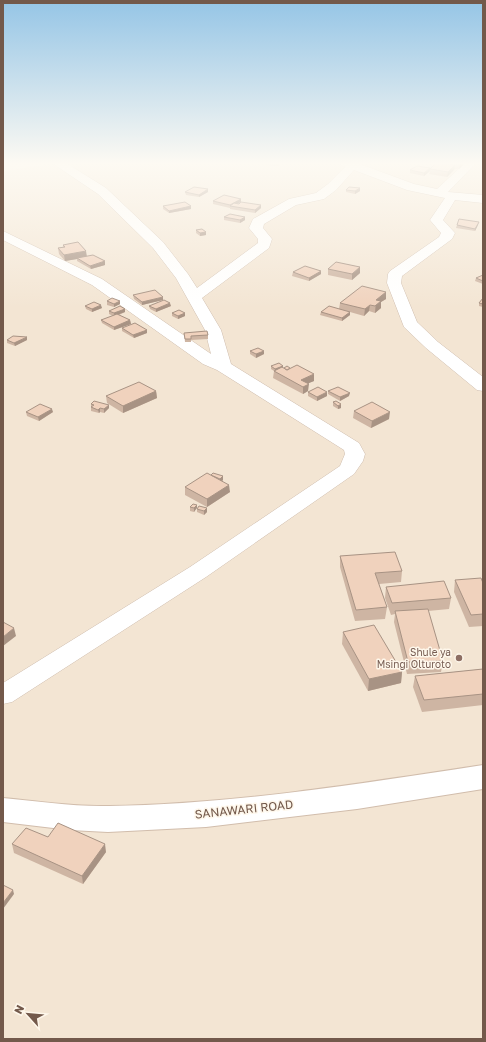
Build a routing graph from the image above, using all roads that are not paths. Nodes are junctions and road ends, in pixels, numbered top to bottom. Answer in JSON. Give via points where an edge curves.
{"nodes":[{"id":1,"x":123,"y":212,"type":"edge"},
{"id":2,"x":276,"y":212,"type":"edge"},
{"id":3,"x":439,"y":212,"type":"edge"},
{"id":4,"x":3,"y":235,"type":"edge"},
{"id":5,"x":194,"y":296,"type":"junction"},
{"id":6,"x":223,"y":366,"type":"junction"},
{"id":7,"x":483,"y":386,"type":"edge"},
{"id":8,"x":3,"y":695,"type":"edge"},
{"id":9,"x":483,"y":777,"type":"edge"},
{"id":10,"x":3,"y":810,"type":"edge"}],
"edges":[{"from":1,"to":5,"type":"street","via":[[158,245]]},
{"from":2,"to":5,"type":"street","via":[[258,222],[256,228],[265,239],[264,245]]},
{"from":3,"to":7,"type":"street","via":[[436,220],[448,232],[446,239],[395,274],[394,283],[410,324]]},
{"from":4,"to":6,"type":"street","via":[[97,282],[209,360]]},
{"from":5,"to":6,"type":"street","via":[[213,330]]},
{"from":6,"to":8,"type":"street","via":[[352,447],[355,454],[347,470],[198,572]]},
{"from":9,"to":10,"type":"street","name":"SANAWARI ROAD","via":[[356,797],[206,814],[108,819]]}]}
